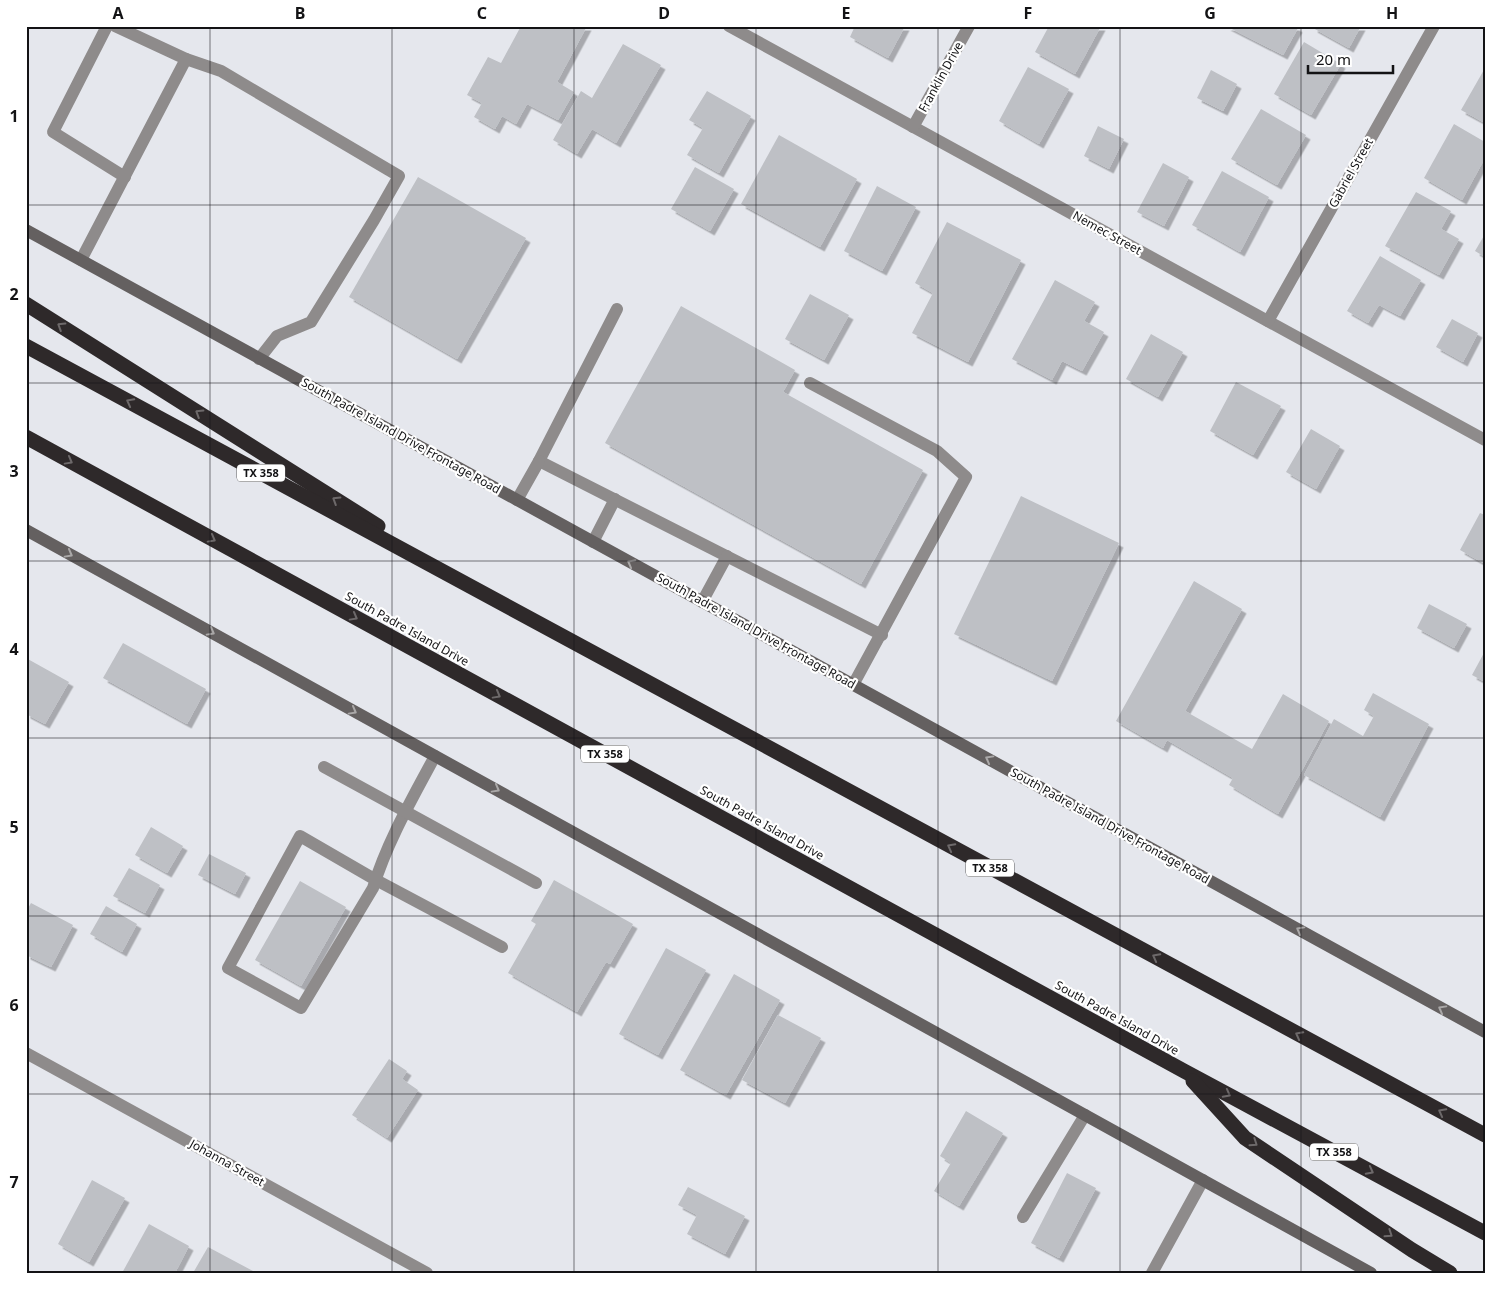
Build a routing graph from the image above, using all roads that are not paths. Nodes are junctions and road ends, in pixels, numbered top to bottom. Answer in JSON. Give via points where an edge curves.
{"nodes":[{"id":1,"x":107,"y":26,"type":"edge"},
{"id":2,"x":115,"y":26,"type":"edge"},
{"id":3,"x":729,"y":26,"type":"edge"},
{"id":4,"x":969,"y":26,"type":"edge"},
{"id":5,"x":1434,"y":26,"type":"edge"},
{"id":6,"x":186,"y":59,"type":"junction"},
{"id":7,"x":913,"y":127,"type":"junction"},
{"id":8,"x":125,"y":178,"type":"junction"},
{"id":9,"x":26,"y":230,"type":"edge"},
{"id":10,"x":81,"y":260,"type":"junction"},
{"id":11,"x":26,"y":304,"type":"edge"},
{"id":12,"x":617,"y":309,"type":"dead end"},
{"id":13,"x":1268,"y":321,"type":"junction"},
{"id":14,"x":26,"y":346,"type":"edge"},
{"id":15,"x":260,"y":359,"type":"junction"},
{"id":16,"x":810,"y":383,"type":"dead end"},
{"id":17,"x":26,"y":437,"type":"edge"},
{"id":18,"x":1485,"y":440,"type":"edge"},
{"id":19,"x":539,"y":461,"type":"junction"},
{"id":20,"x":615,"y":499,"type":"junction"},
{"id":21,"x":517,"y":500,"type":"junction"},
{"id":22,"x":26,"y":530,"type":"edge"},
{"id":23,"x":593,"y":542,"type":"junction"},
{"id":24,"x":726,"y":556,"type":"junction"},
{"id":25,"x":496,"y":600,"type":"junction"},
{"id":26,"x":702,"y":602,"type":"junction"},
{"id":27,"x":882,"y":635,"type":"junction"},
{"id":28,"x":853,"y":685,"type":"junction"},
{"id":29,"x":435,"y":756,"type":"junction"},
{"id":30,"x":324,"y":767,"type":"dead end"},
{"id":31,"x":406,"y":812,"type":"junction"},
{"id":32,"x":376,"y":880,"type":"junction"},
{"id":33,"x":536,"y":883,"type":"dead end"},
{"id":34,"x":502,"y":947,"type":"dead end"},
{"id":35,"x":1485,"y":1032,"type":"edge"},
{"id":36,"x":26,"y":1053,"type":"edge"},
{"id":37,"x":1184,"y":1071,"type":"junction"},
{"id":38,"x":1085,"y":1115,"type":"junction"},
{"id":39,"x":1485,"y":1135,"type":"edge"},
{"id":40,"x":1203,"y":1180,"type":"junction"},
{"id":41,"x":1023,"y":1218,"type":"dead end"},
{"id":42,"x":1485,"y":1233,"type":"edge"},
{"id":43,"x":427,"y":1273,"type":"edge"},
{"id":44,"x":1152,"y":1273,"type":"edge"},
{"id":45,"x":1371,"y":1273,"type":"edge"},
{"id":46,"x":1450,"y":1273,"type":"edge"}],
"edges":[{"from":1,"to":8,"type":"street","via":[[54,132]]},
{"from":2,"to":6,"type":"street"},
{"from":3,"to":7,"type":"street","name":"Nemec Street"},
{"from":4,"to":7,"type":"street","name":"Franklin Drive"},
{"from":5,"to":13,"type":"street","name":"Gabriel Street"},
{"from":6,"to":8,"type":"street"},
{"from":6,"to":15,"type":"street","via":[[221,71],[399,176],[311,322],[277,336]]},
{"from":7,"to":13,"type":"street","name":"Nemec Street"},
{"from":8,"to":10,"type":"street"},
{"from":9,"to":10,"type":"main road","name":"South Padre Island Drive Frontage Road"},
{"from":10,"to":15,"type":"main road","name":"South Padre Island Drive Frontage Road"},
{"from":25,"to":11,"type":"highway","one_way":true},
{"from":12,"to":19,"type":"street"},
{"from":13,"to":18,"type":"street","name":"Nemec Street"},
{"from":25,"to":14,"type":"highway","number":"TX 358","one_way":true},
{"from":15,"to":21,"type":"main road","name":"South Padre Island Drive Frontage Road"},
{"from":16,"to":27,"type":"street","via":[[937,451],[966,477]]},
{"from":17,"to":37,"type":"highway","name":"South Padre Island Drive","number":"TX 358","one_way":true},
{"from":19,"to":20,"type":"street"},
{"from":19,"to":21,"type":"street"},
{"from":20,"to":23,"type":"street"},
{"from":20,"to":24,"type":"street"},
{"from":21,"to":23,"type":"main road","name":"South Padre Island Drive Frontage Road"},
{"from":22,"to":29,"type":"main road","one_way":true},
{"from":26,"to":23,"type":"main road","name":"South Padre Island Drive Frontage Road","one_way":true},
{"from":24,"to":26,"type":"street"},
{"from":24,"to":27,"type":"street"},
{"from":39,"to":25,"type":"highway","number":"TX 358","one_way":true},
{"from":26,"to":28,"type":"main road","name":"South Padre Island Drive Frontage Road"},
{"from":27,"to":28,"type":"street"},
{"from":35,"to":28,"type":"main road","name":"South Padre Island Drive Frontage Road","one_way":true},
{"from":29,"to":31,"type":"street"},
{"from":29,"to":38,"type":"main road","one_way":true},
{"from":30,"to":31,"type":"street"},
{"from":31,"to":32,"type":"street","via":[[385,852]]},
{"from":31,"to":33,"type":"street"},
{"from":32,"to":32,"type":"street","via":[[301,1008],[228,968],[300,836]]},
{"from":32,"to":34,"type":"street"},
{"from":36,"to":43,"type":"street","name":"Johanna Street"},
{"from":37,"to":42,"type":"highway","name":"South Padre Island Drive","number":"TX 358","one_way":true},
{"from":37,"to":46,"type":"highway","one_way":true,"via":[[1246,1138]]},
{"from":38,"to":40,"type":"main road"},
{"from":38,"to":41,"type":"street"},
{"from":40,"to":44,"type":"street"},
{"from":40,"to":45,"type":"main road"}]}
